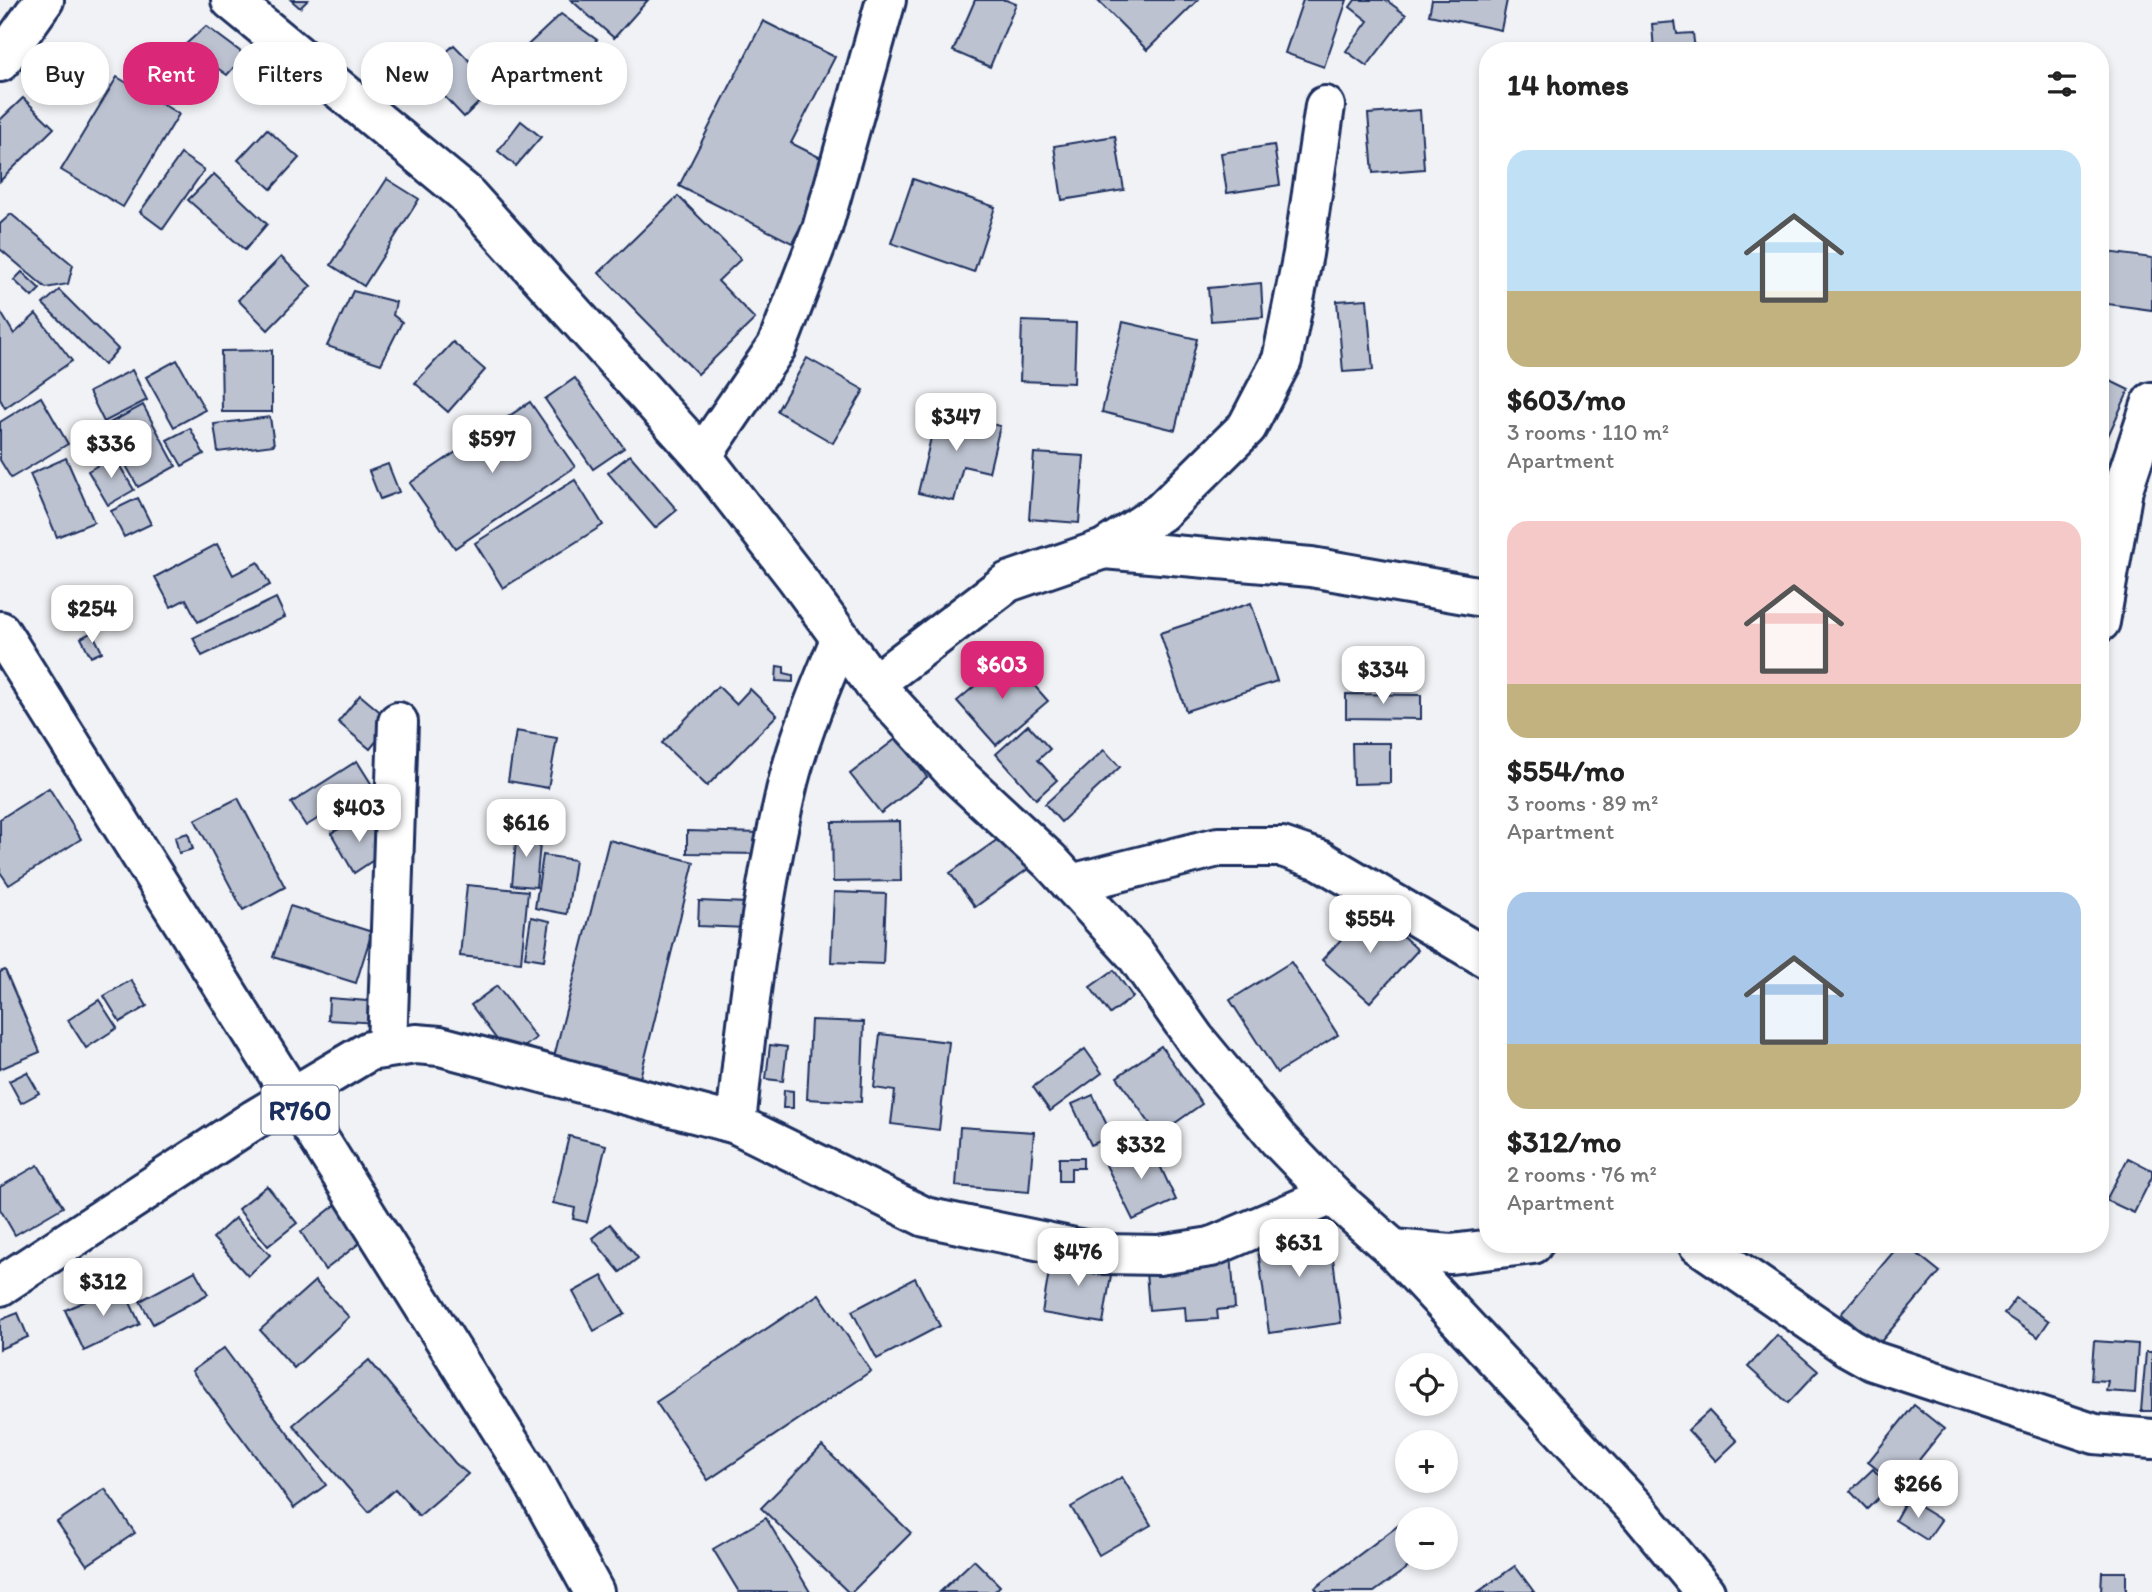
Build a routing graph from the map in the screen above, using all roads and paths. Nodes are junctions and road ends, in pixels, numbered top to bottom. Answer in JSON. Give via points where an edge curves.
{"nodes":[{"id":1,"x":44,"y":0,"type":"edge"},
{"id":2,"x":231,"y":0,"type":"edge"},
{"id":3,"x":886,"y":0,"type":"edge"},
{"id":4,"x":0,"y":62,"type":"edge"},
{"id":5,"x":1325,"y":106,"type":"dead end"},
{"id":6,"x":2152,"y":402,"type":"edge"},
{"id":7,"x":702,"y":456,"type":"junction"},
{"id":8,"x":1104,"y":549,"type":"junction"},
{"id":9,"x":2109,"y":570,"type":"edge"},
{"id":10,"x":1479,"y":595,"type":"edge"},
{"id":11,"x":0,"y":631,"type":"edge"},
{"id":12,"x":840,"y":640,"type":"junction"},
{"id":13,"x":874,"y":684,"type":"junction"},
{"id":14,"x":398,"y":722,"type":"dead end"},
{"id":15,"x":1071,"y":884,"type":"junction"},
{"id":16,"x":1479,"y":954,"type":"edge"},
{"id":17,"x":387,"y":1047,"type":"junction"},
{"id":18,"x":293,"y":1098,"type":"junction"},
{"id":19,"x":736,"y":1124,"type":"junction"},
{"id":20,"x":1332,"y":1195,"type":"junction"},
{"id":21,"x":1393,"y":1249,"type":"junction"},
{"id":22,"x":1479,"y":1251,"type":"edge"},
{"id":23,"x":1712,"y":1253,"type":"edge"},
{"id":24,"x":0,"y":1286,"type":"edge"},
{"id":25,"x":2152,"y":1439,"type":"edge"},
{"id":26,"x":594,"y":1592,"type":"edge"},
{"id":27,"x":1705,"y":1592,"type":"edge"}],
"edges":[{"from":1,"to":4,"type":"street"},
{"from":2,"to":7,"type":"street","via":[[465,193]]},
{"from":3,"to":7,"type":"street","via":[[822,229],[777,346]]},
{"from":5,"to":8,"type":"street","via":[[1282,360],[1247,427],[1161,512]]},
{"from":6,"to":9,"type":"street","via":[[2123,489]]},
{"from":7,"to":12,"type":"street"},
{"from":8,"to":10,"type":"street","via":[[1311,567]]},
{"from":8,"to":13,"type":"street","via":[[1008,582]]},
{"from":11,"to":18,"type":"street","number":"R760"},
{"from":12,"to":13,"type":"street"},
{"from":12,"to":19,"type":"street","via":[[786,790],[749,996]]},
{"from":13,"to":15,"type":"street","via":[[954,772]]},
{"from":14,"to":17,"type":"street"},
{"from":15,"to":16,"type":"street","via":[[1218,848],[1282,848],[1320,860]]},
{"from":15,"to":20,"type":"street","via":[[1136,955],[1195,1039],[1278,1139]]},
{"from":17,"to":18,"type":"street","via":[[369,1051]]},
{"from":17,"to":19,"type":"street","via":[[440,1046]]},
{"from":18,"to":24,"type":"street"},
{"from":18,"to":26,"type":"street","number":"R760","via":[[528,1472]]},
{"from":19,"to":20,"type":"street","via":[[925,1217],[1104,1254],[1159,1255],[1212,1247]]},
{"from":20,"to":21,"type":"street"},
{"from":21,"to":22,"type":"street","via":[[1451,1254]]},
{"from":21,"to":27,"type":"street","via":[[1638,1511]]},
{"from":23,"to":25,"type":"street","via":[[1874,1361],[2095,1434]]}]}
